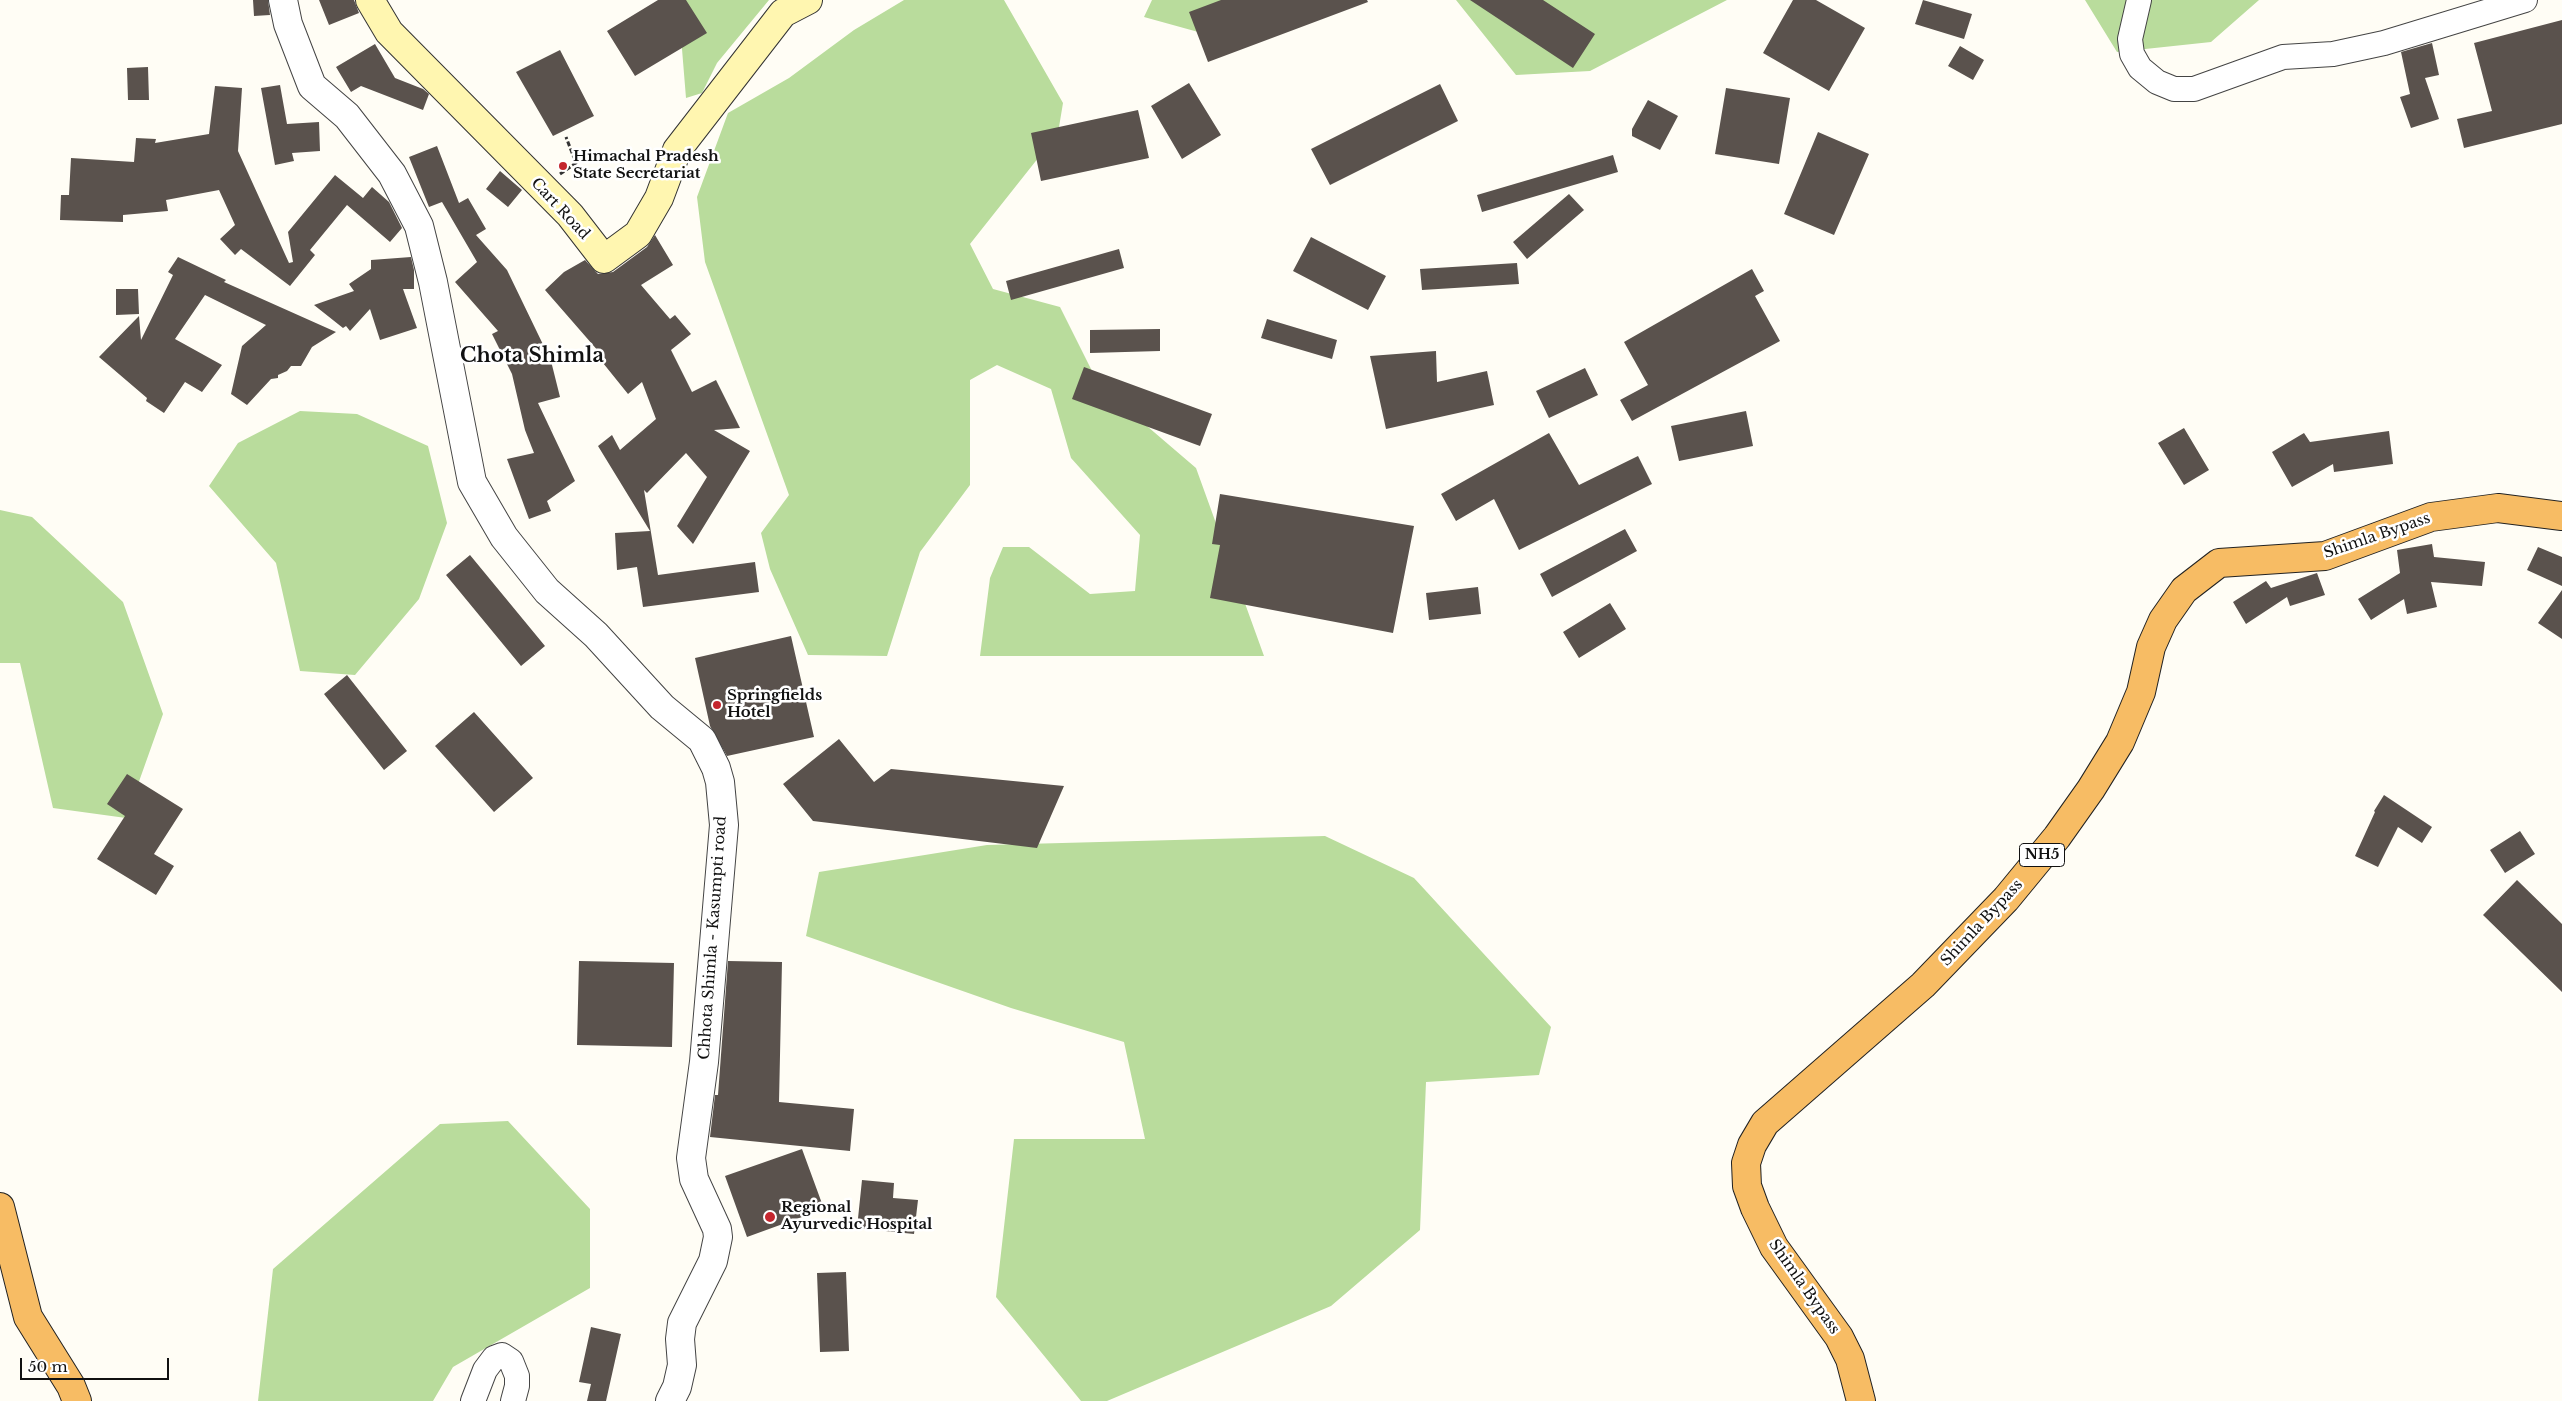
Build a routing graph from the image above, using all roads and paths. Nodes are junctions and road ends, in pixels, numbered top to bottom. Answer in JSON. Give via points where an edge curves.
{"nodes":[{"id":1,"x":283,"y":0,"type":"edge"},
{"id":2,"x":370,"y":0,"type":"edge"},
{"id":3,"x":808,"y":0,"type":"edge"},
{"id":4,"x":2139,"y":0,"type":"edge"},
{"id":5,"x":2525,"y":0,"type":"edge"},
{"id":6,"x":2562,"y":516,"type":"edge"},
{"id":7,"x":0,"y":1207,"type":"edge"},
{"id":8,"x":77,"y":1401,"type":"edge"},
{"id":9,"x":473,"y":1401,"type":"edge"},
{"id":10,"x":513,"y":1401,"type":"edge"},
{"id":11,"x":670,"y":1401,"type":"edge"},
{"id":12,"x":1861,"y":1401,"type":"edge"}],
"edges":[{"from":1,"to":11,"type":"street","name":"Chhota Shimla - Kasumpti road","via":[[288,24],[312,86],[347,116],[392,174],[419,226],[472,482],[504,537],[547,591],[596,635],[662,707],[702,740],[716,768],[724,825],[704,1062],[691,1158],[694,1179],[718,1237],[713,1261],[682,1323],[682,1365],[675,1394]]},
{"from":2,"to":3,"type":"main road","name":"Cart Road","via":[[389,32],[570,215],[604,259],[638,234],[659,198],[677,150],[783,13]]},
{"from":4,"to":5,"type":"street","via":[[2130,38],[2132,54],[2140,68],[2156,82],[2174,89],[2194,89],[2282,57],[2333,54]]},
{"from":6,"to":12,"type":"highway","name":"Shimla Bypass","number":"NH5","via":[[2498,508],[2432,516],[2325,556],[2219,564],[2184,590],[2163,620],[2151,647],[2141,692],[2120,742],[2057,837],[2006,900],[1923,985],[1765,1123],[1752,1145],[1746,1163],[1747,1186],[1755,1208],[1774,1247],[1839,1338],[1850,1359]]},
{"from":7,"to":8,"type":"highway","via":[[28,1317]]},
{"from":9,"to":10,"type":"street","via":[[485,1370],[494,1358],[502,1355],[511,1361],[517,1376]]}]}
